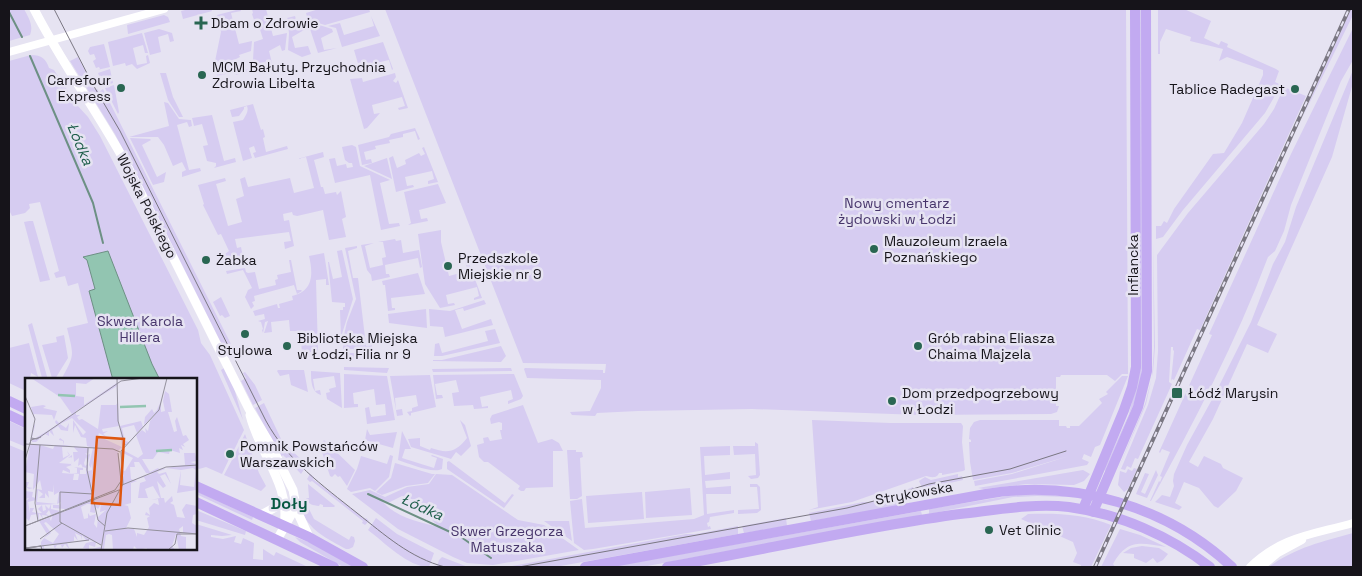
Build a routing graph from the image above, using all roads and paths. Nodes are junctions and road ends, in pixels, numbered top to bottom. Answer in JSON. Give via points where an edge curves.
{"nodes":[{"id":1,"x":34,"y":9,"type":"edge"},
{"id":2,"x":164,"y":9,"type":"edge"},
{"id":3,"x":1135,"y":9,"type":"edge"},
{"id":4,"x":1146,"y":9,"type":"edge"},
{"id":5,"x":51,"y":39,"type":"junction"},
{"id":6,"x":9,"y":52,"type":"edge"},
{"id":7,"x":9,"y":402,"type":"edge"},
{"id":8,"x":25,"y":409,"type":"edge"},
{"id":9,"x":249,"y":409,"type":"junction"},
{"id":10,"x":9,"y":416,"type":"edge"},
{"id":11,"x":25,"y":423,"type":"edge"},
{"id":12,"x":198,"y":487,"type":"edge"},
{"id":13,"x":1094,"y":495,"type":"junction"},
{"id":14,"x":198,"y":503,"type":"edge"},
{"id":15,"x":283,"y":503,"type":"junction"},
{"id":16,"x":296,"y":506,"type":"junction"},
{"id":17,"x":1088,"y":510,"type":"junction"},
{"id":18,"x":261,"y":515,"type":"junction"},
{"id":19,"x":1353,"y":523,"type":"edge"},
{"id":20,"x":284,"y":526,"type":"junction"},
{"id":21,"x":1313,"y":534,"type":"junction"},
{"id":22,"x":309,"y":537,"type":"junction"},
{"id":23,"x":277,"y":540,"type":"junction"},
{"id":24,"x":334,"y":567,"type":"edge"},
{"id":25,"x":363,"y":567,"type":"edge"},
{"id":26,"x":585,"y":567,"type":"edge"},
{"id":27,"x":667,"y":567,"type":"edge"},
{"id":28,"x":1210,"y":567,"type":"edge"},
{"id":29,"x":1232,"y":567,"type":"edge"},
{"id":30,"x":1250,"y":567,"type":"edge"},
{"id":31,"x":1261,"y":567,"type":"edge"}],
"edges":[{"from":1,"to":5,"type":"main road","name":"Wojska Polskiego"},
{"from":2,"to":5,"type":"street"},
{"from":3,"to":13,"type":"main road","name":"Inflancka","via":[[1136,367]]},
{"from":4,"to":13,"type":"main road","name":"Inflancka","via":[[1147,367],[1138,407]]},
{"from":5,"to":6,"type":"street"},
{"from":5,"to":9,"type":"main road","name":"Wojska Polskiego","via":[[118,148]]},
{"from":7,"to":8,"type":"main road"},
{"from":9,"to":15,"type":"main road","name":"Wojska Polskiego","via":[[255,432],[278,481]]},
{"from":9,"to":16,"type":"main road","name":"Wojska Polskiego","via":[[291,486]]},
{"from":10,"to":11,"type":"main road"},
{"from":12,"to":18,"type":"main road"},
{"from":13,"to":17,"type":"main road","name":"Inflancka"},
{"from":13,"to":26,"type":"main road","name":"Strykowska","via":[[1054,489],[1004,491]]},
{"from":13,"to":29,"type":"main road","name":"Strykowska","via":[[1132,507],[1193,536]]},
{"from":14,"to":23,"type":"main road"},
{"from":15,"to":18,"type":"main road"},
{"from":15,"to":20,"type":"main road","name":"Wojska Polskiego"},
{"from":16,"to":20,"type":"main road","name":"Wojska Polskiego"},
{"from":16,"to":22,"type":"main road","name":"Wojska Polskiego"},
{"from":17,"to":27,"type":"main road","name":"Strykowska","via":[[1036,506],[938,517]]},
{"from":17,"to":28,"type":"main road","name":"Strykowska","via":[[1126,521],[1172,542]]},
{"from":18,"to":20,"type":"main road"},
{"from":19,"to":21,"type":"street"},
{"from":20,"to":22,"type":"main road"},
{"from":20,"to":23,"type":"main road","name":"Wojska Polskiego"},
{"from":21,"to":30,"type":"street","via":[[1279,544]]},
{"from":21,"to":31,"type":"street","via":[[1278,553]]},
{"from":22,"to":25,"type":"main road"},
{"from":23,"to":24,"type":"main road"}]}
